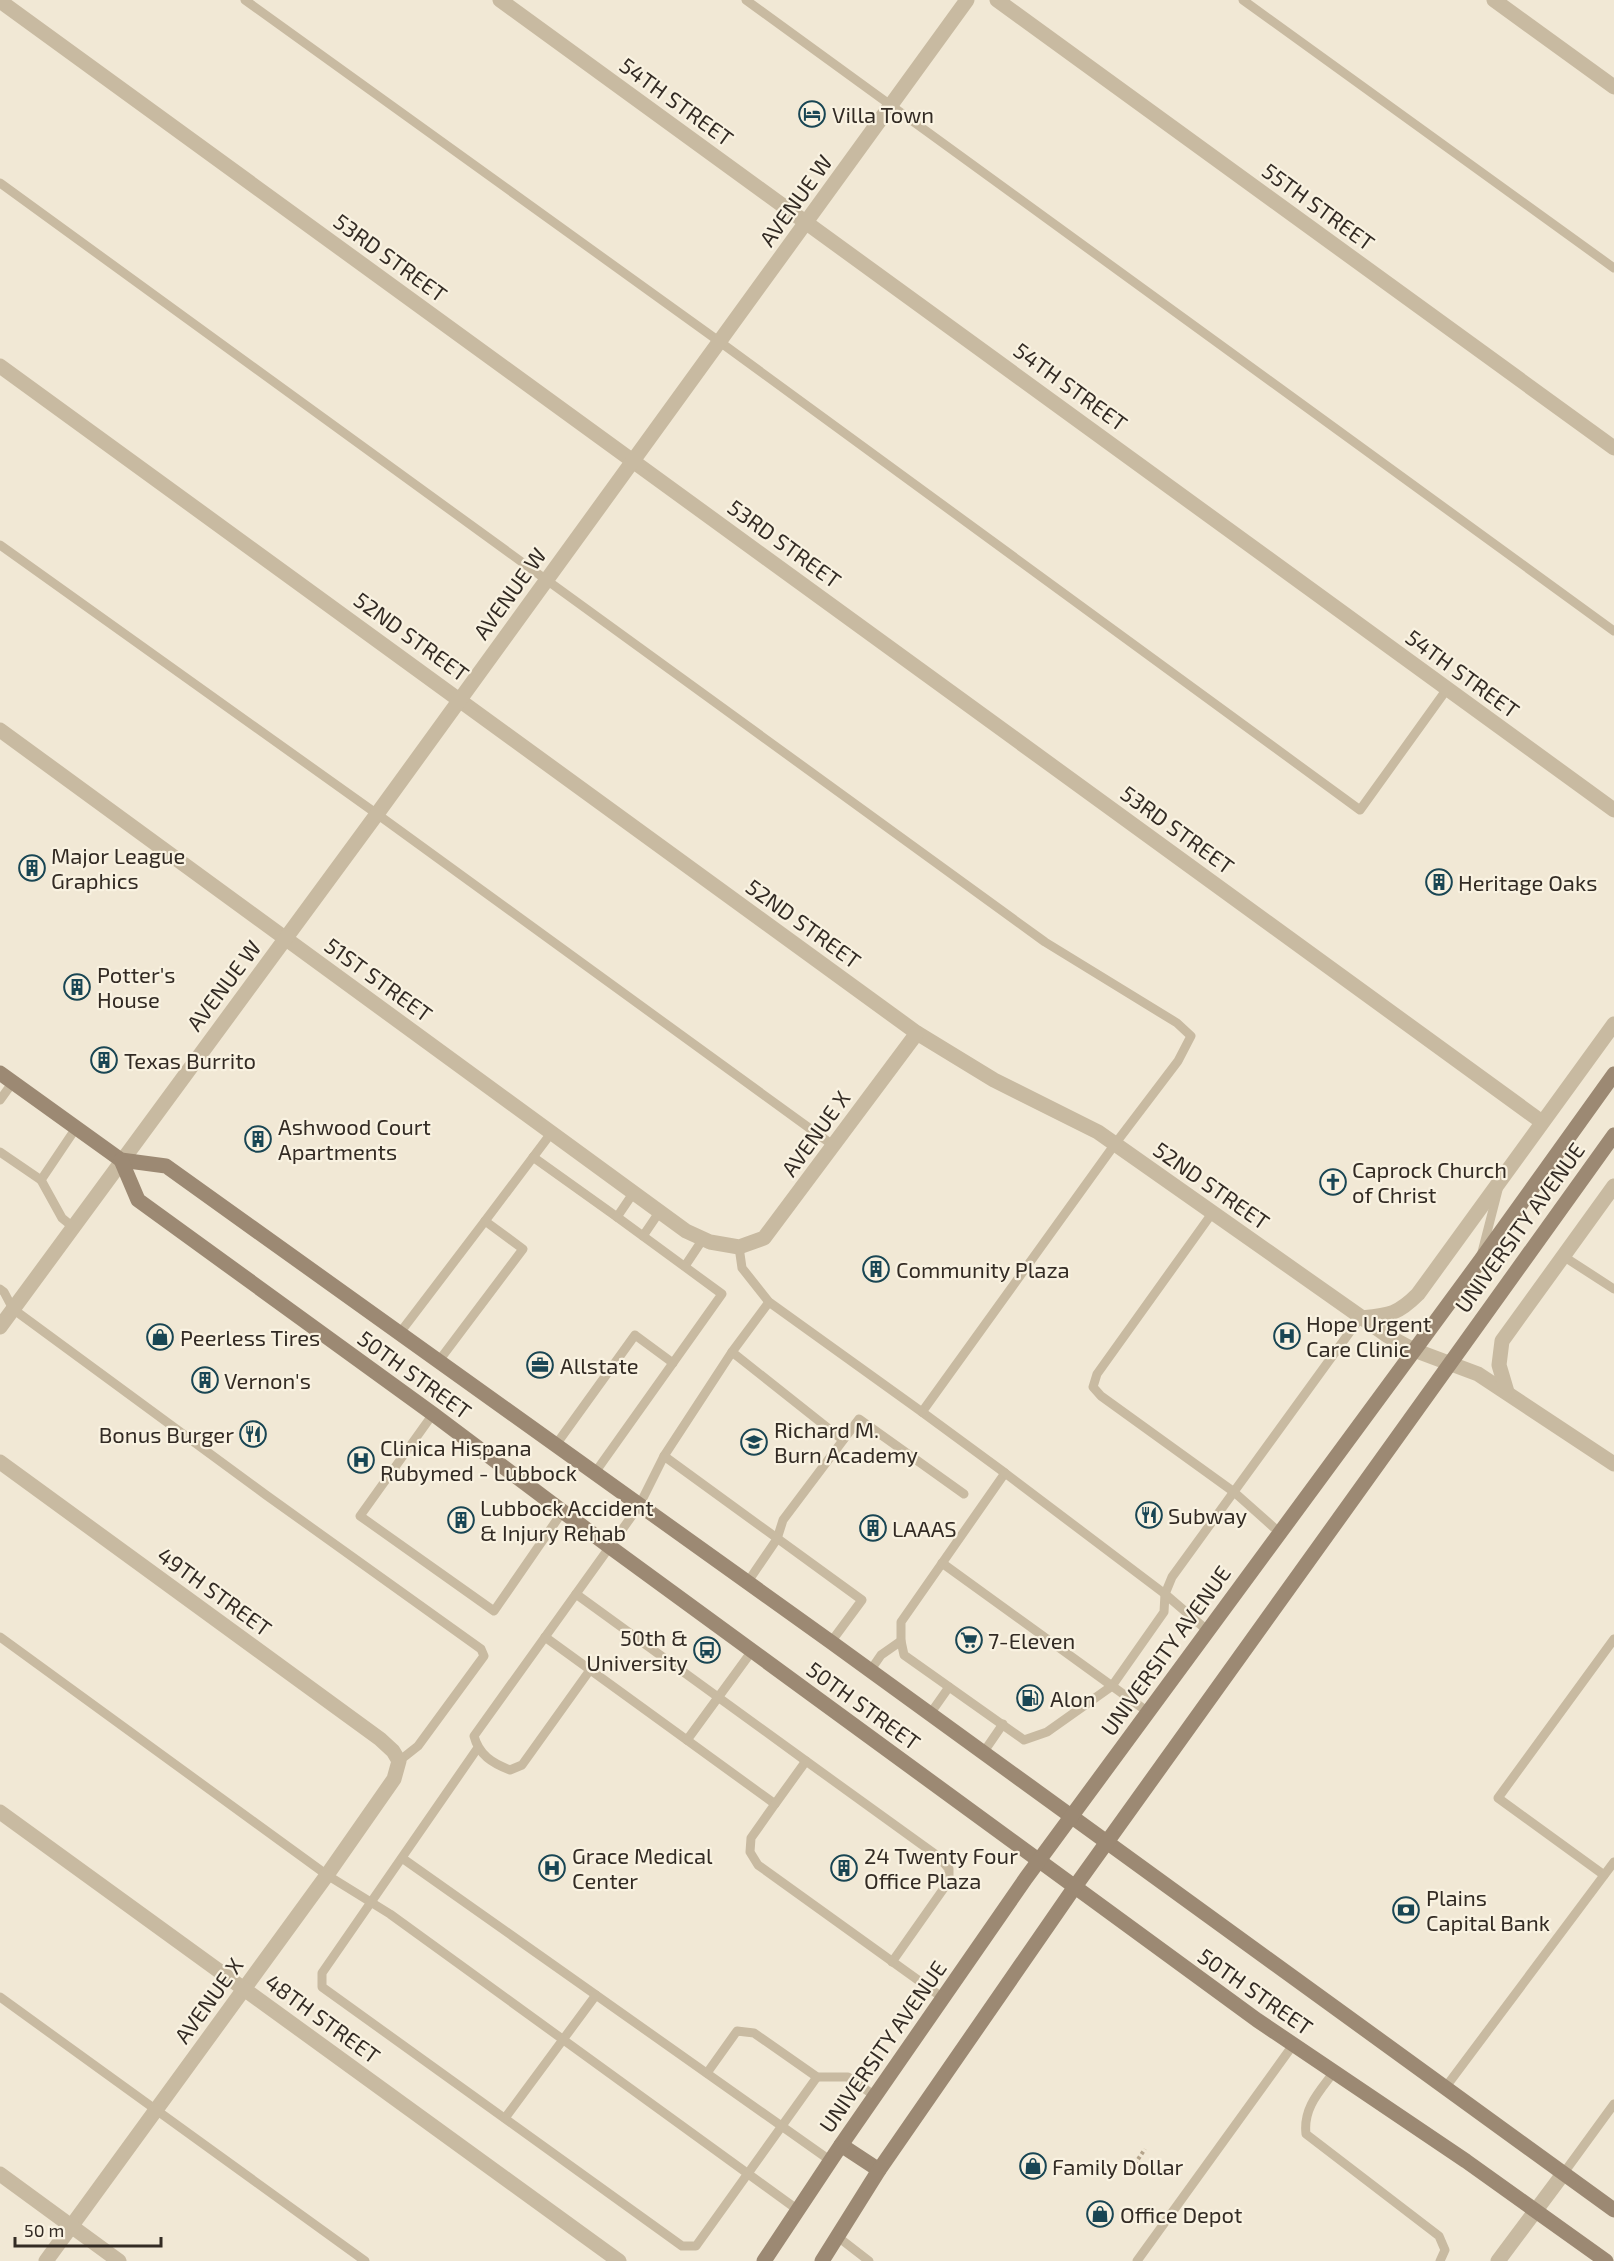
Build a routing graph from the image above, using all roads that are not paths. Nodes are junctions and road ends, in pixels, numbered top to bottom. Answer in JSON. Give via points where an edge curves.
{"nodes":[{"id":1,"x":245,"y":0,"type":"edge"},
{"id":2,"x":500,"y":0,"type":"edge"},
{"id":3,"x":746,"y":0,"type":"edge"},
{"id":4,"x":967,"y":0,"type":"edge"},
{"id":5,"x":997,"y":0,"type":"edge"},
{"id":6,"x":1244,"y":0,"type":"edge"},
{"id":7,"x":1494,"y":0,"type":"edge"},
{"id":8,"x":0,"y":2,"type":"edge"},
{"id":9,"x":1614,"y":87,"type":"edge"},
{"id":10,"x":891,"y":106,"type":"junction"},
{"id":11,"x":0,"y":183,"type":"edge"},
{"id":12,"x":807,"y":222,"type":"junction"},
{"id":13,"x":1614,"y":268,"type":"edge"},
{"id":14,"x":720,"y":342,"type":"junction"},
{"id":15,"x":0,"y":366,"type":"edge"},
{"id":16,"x":1614,"y":448,"type":"edge"},
{"id":17,"x":633,"y":460,"type":"junction"},
{"id":18,"x":0,"y":545,"type":"edge"},
{"id":19,"x":546,"y":580,"type":"junction"},
{"id":20,"x":1614,"y":631,"type":"edge"},
{"id":21,"x":1447,"y":689,"type":"junction"},
{"id":22,"x":460,"y":699,"type":"junction"},
{"id":23,"x":0,"y":730,"type":"edge"},
{"id":24,"x":1614,"y":810,"type":"edge"},
{"id":25,"x":377,"y":814,"type":"junction"},
{"id":26,"x":286,"y":939,"type":"junction"},
{"id":27,"x":1614,"y":1024,"type":"edge"},
{"id":28,"x":917,"y":1033,"type":"junction"},
{"id":29,"x":0,"y":1073,"type":"edge"},
{"id":30,"x":1614,"y":1074,"type":"edge"},
{"id":31,"x":13,"y":1082,"type":"junction"},
{"id":32,"x":0,"y":1100,"type":"edge"},
{"id":33,"x":1542,"y":1122,"type":"junction"},
{"id":34,"x":76,"y":1128,"type":"junction"},
{"id":35,"x":552,"y":1132,"type":"junction"},
{"id":36,"x":1614,"y":1135,"type":"edge"},
{"id":37,"x":1115,"y":1144,"type":"junction"},
{"id":38,"x":834,"y":1146,"type":"junction"},
{"id":39,"x":0,"y":1152,"type":"edge"},
{"id":40,"x":533,"y":1157,"type":"junction"},
{"id":41,"x":121,"y":1160,"type":"junction"},
{"id":42,"x":1501,"y":1179,"type":"junction"},
{"id":43,"x":41,"y":1180,"type":"junction"},
{"id":44,"x":1614,"y":1186,"type":"edge"},
{"id":45,"x":634,"y":1192,"type":"junction"},
{"id":46,"x":660,"y":1211,"type":"junction"},
{"id":47,"x":1213,"y":1212,"type":"junction"},
{"id":48,"x":616,"y":1217,"type":"junction"},
{"id":49,"x":485,"y":1221,"type":"junction"},
{"id":50,"x":73,"y":1227,"type":"junction"},
{"id":51,"x":643,"y":1236,"type":"junction"},
{"id":52,"x":703,"y":1239,"type":"junction"},
{"id":53,"x":739,"y":1247,"type":"junction"},
{"id":54,"x":1563,"y":1256,"type":"junction"},
{"id":55,"x":1480,"y":1261,"type":"junction"},
{"id":56,"x":685,"y":1266,"type":"junction"},
{"id":57,"x":1614,"y":1288,"type":"edge"},
{"id":58,"x":0,"y":1289,"type":"edge"},
{"id":59,"x":769,"y":1302,"type":"junction"},
{"id":60,"x":13,"y":1309,"type":"junction"},
{"id":61,"x":1360,"y":1318,"type":"junction"},
{"id":62,"x":0,"y":1327,"type":"edge"},
{"id":63,"x":399,"y":1334,"type":"junction"},
{"id":64,"x":1414,"y":1350,"type":"junction"},
{"id":65,"x":732,"y":1352,"type":"junction"},
{"id":66,"x":438,"y":1362,"type":"junction"},
{"id":67,"x":673,"y":1363,"type":"junction"},
{"id":68,"x":1449,"y":1363,"type":"junction"},
{"id":69,"x":1507,"y":1392,"type":"junction"},
{"id":70,"x":922,"y":1412,"type":"junction"},
{"id":71,"x":432,"y":1414,"type":"junction"},
{"id":72,"x":843,"y":1440,"type":"junction"},
{"id":73,"x":555,"y":1446,"type":"junction"},
{"id":74,"x":664,"y":1456,"type":"junction"},
{"id":75,"x":0,"y":1462,"type":"edge"},
{"id":76,"x":1614,"y":1464,"type":"edge"},
{"id":77,"x":1005,"y":1473,"type":"junction"},
{"id":78,"x":594,"y":1474,"type":"junction"},
{"id":79,"x":1234,"y":1492,"type":"junction"},
{"id":80,"x":964,"y":1494,"type":"dead end"},
{"id":81,"x":639,"y":1506,"type":"junction"},
{"id":82,"x":563,"y":1511,"type":"junction"},
{"id":83,"x":1280,"y":1533,"type":"junction"},
{"id":84,"x":777,"y":1539,"type":"junction"},
{"id":85,"x":609,"y":1547,"type":"junction"},
{"id":86,"x":942,"y":1563,"type":"junction"},
{"id":87,"x":747,"y":1583,"type":"junction"},
{"id":88,"x":576,"y":1594,"type":"junction"},
{"id":89,"x":1166,"y":1594,"type":"junction"},
{"id":90,"x":1208,"y":1631,"type":"junction"},
{"id":91,"x":0,"y":1637,"type":"edge"},
{"id":92,"x":545,"y":1637,"type":"junction"},
{"id":93,"x":1614,"y":1639,"type":"edge"},
{"id":94,"x":831,"y":1641,"type":"junction"},
{"id":95,"x":901,"y":1641,"type":"junction"},
{"id":96,"x":752,"y":1651,"type":"junction"},
{"id":97,"x":590,"y":1670,"type":"junction"},
{"id":98,"x":870,"y":1671,"type":"junction"},
{"id":99,"x":1112,"y":1686,"type":"junction"},
{"id":100,"x":949,"y":1687,"type":"junction"},
{"id":101,"x":719,"y":1697,"type":"junction"},
{"id":102,"x":1148,"y":1712,"type":"junction"},
{"id":103,"x":930,"y":1714,"type":"junction"},
{"id":104,"x":1003,"y":1724,"type":"junction"},
{"id":105,"x":687,"y":1740,"type":"junction"},
{"id":106,"x":477,"y":1749,"type":"junction"},
{"id":107,"x":983,"y":1753,"type":"junction"},
{"id":108,"x":399,"y":1761,"type":"junction"},
{"id":109,"x":806,"y":1761,"type":"junction"},
{"id":110,"x":775,"y":1803,"type":"junction"},
{"id":111,"x":0,"y":1812,"type":"edge"},
{"id":112,"x":1071,"y":1816,"type":"junction"},
{"id":113,"x":1107,"y":1843,"type":"junction"},
{"id":114,"x":402,"y":1858,"type":"junction"},
{"id":115,"x":1039,"y":1862,"type":"junction"},
{"id":116,"x":1614,"y":1862,"type":"edge"},
{"id":117,"x":327,"y":1875,"type":"junction"},
{"id":118,"x":1604,"y":1875,"type":"junction"},
{"id":119,"x":1074,"y":1888,"type":"junction"},
{"id":120,"x":372,"y":1902,"type":"junction"},
{"id":121,"x":892,"y":1962,"type":"junction"},
{"id":122,"x":244,"y":1989,"type":"junction"},
{"id":123,"x":596,"y":1995,"type":"junction"},
{"id":124,"x":0,"y":1997,"type":"edge"},
{"id":125,"x":943,"y":1998,"type":"junction"},
{"id":126,"x":563,"y":2039,"type":"junction"},
{"id":127,"x":1293,"y":2045,"type":"junction"},
{"id":128,"x":1334,"y":2072,"type":"junction"},
{"id":129,"x":707,"y":2073,"type":"junction"},
{"id":130,"x":817,"y":2077,"type":"junction"},
{"id":131,"x":1445,"y":2088,"type":"junction"},
{"id":132,"x":875,"y":2096,"type":"junction"},
{"id":133,"x":1614,"y":2104,"type":"edge"},
{"id":134,"x":155,"y":2110,"type":"junction"},
{"id":135,"x":505,"y":2118,"type":"junction"},
{"id":136,"x":783,"y":2126,"type":"junction"},
{"id":137,"x":841,"y":2145,"type":"junction"},
{"id":138,"x":831,"y":2161,"type":"junction"},
{"id":139,"x":879,"y":2170,"type":"junction"},
{"id":140,"x":0,"y":2174,"type":"edge"},
{"id":141,"x":749,"y":2174,"type":"junction"},
{"id":142,"x":1563,"y":2174,"type":"junction"},
{"id":143,"x":798,"y":2210,"type":"junction"},
{"id":144,"x":1535,"y":2210,"type":"junction"},
{"id":145,"x":1614,"y":2210,"type":"edge"},
{"id":146,"x":71,"y":2226,"type":"junction"},
{"id":147,"x":838,"y":2237,"type":"junction"},
{"id":148,"x":46,"y":2261,"type":"edge"},
{"id":149,"x":120,"y":2261,"type":"edge"},
{"id":150,"x":365,"y":2261,"type":"edge"},
{"id":151,"x":619,"y":2261,"type":"edge"},
{"id":152,"x":764,"y":2261,"type":"edge"},
{"id":153,"x":822,"y":2261,"type":"edge"},
{"id":154,"x":869,"y":2261,"type":"edge"},
{"id":155,"x":1137,"y":2261,"type":"edge"},
{"id":156,"x":1440,"y":2261,"type":"edge"},
{"id":157,"x":1498,"y":2261,"type":"edge"},
{"id":158,"x":1606,"y":2261,"type":"edge"}],
"edges":[{"from":1,"to":14,"type":"lane"},
{"from":2,"to":12,"type":"street","name":"54TH STREET"},
{"from":3,"to":10,"type":"lane"},
{"from":4,"to":10,"type":"street","name":"AVENUE W"},
{"from":5,"to":16,"type":"street","name":"55TH STREET"},
{"from":6,"to":13,"type":"lane"},
{"from":7,"to":9,"type":"street"},
{"from":8,"to":17,"type":"street","name":"53RD STREET"},
{"from":10,"to":12,"type":"street","name":"AVENUE W"},
{"from":10,"to":20,"type":"lane"},
{"from":11,"to":19,"type":"lane"},
{"from":12,"to":14,"type":"street","name":"AVENUE W"},
{"from":12,"to":21,"type":"street","name":"54TH STREET"},
{"from":14,"to":17,"type":"street","name":"AVENUE W"},
{"from":14,"to":21,"type":"lane","via":[[1360,810]]},
{"from":15,"to":22,"type":"street","name":"52ND STREET"},
{"from":17,"to":19,"type":"street","name":"AVENUE W"},
{"from":17,"to":33,"type":"street","name":"53RD STREET"},
{"from":18,"to":25,"type":"lane"},
{"from":19,"to":22,"type":"street","name":"AVENUE W"},
{"from":19,"to":37,"type":"lane","via":[[1045,942],[1184,1029],[1191,1036],[1178,1061]]},
{"from":21,"to":24,"type":"street","name":"54TH STREET"},
{"from":22,"to":25,"type":"street","name":"AVENUE W"},
{"from":22,"to":28,"type":"street","name":"52ND STREET"},
{"from":23,"to":26,"type":"street","name":"51ST STREET"},
{"from":25,"to":26,"type":"street","name":"AVENUE W"},
{"from":25,"to":38,"type":"lane"},
{"from":26,"to":35,"type":"street","name":"51ST STREET"},
{"from":26,"to":41,"type":"street","name":"AVENUE W"},
{"from":27,"to":33,"type":"street"},
{"from":28,"to":37,"type":"street","name":"52ND STREET","via":[[994,1080]]},
{"from":28,"to":38,"type":"street","name":"AVENUE X"},
{"from":29,"to":31,"type":"main road","name":"50TH STREET"},
{"from":30,"to":55,"type":"main road","name":"UNIVERSITY AVENUE"},
{"from":31,"to":32,"type":"lane"},
{"from":31,"to":34,"type":"main road","name":"50TH STREET"},
{"from":33,"to":42,"type":"street"},
{"from":34,"to":41,"type":"main road","name":"50TH STREET"},
{"from":34,"to":43,"type":"lane"},
{"from":35,"to":40,"type":"lane"},
{"from":35,"to":45,"type":"street","name":"51ST STREET"},
{"from":36,"to":68,"type":"main road","name":"UNIVERSITY AVENUE"},
{"from":37,"to":47,"type":"street","name":"52ND STREET"},
{"from":37,"to":70,"type":"lane"},
{"from":38,"to":53,"type":"street","name":"AVENUE X","via":[[764,1238]]},
{"from":39,"to":43,"type":"lane"},
{"from":40,"to":48,"type":"lane"},
{"from":40,"to":49,"type":"lane"},
{"from":41,"to":50,"type":"street","name":"AVENUE W"},
{"from":41,"to":63,"type":"main road","name":"50TH STREET","via":[[166,1166]]},
{"from":41,"to":71,"type":"main road","name":"50TH STREET","via":[[138,1200]]},
{"from":42,"to":55,"type":"lane"},
{"from":42,"to":61,"type":"street","via":[[1404,1308],[1388,1315]]},
{"from":43,"to":50,"type":"lane","via":[[62,1218]]},
{"from":44,"to":54,"type":"street"},
{"from":45,"to":46,"type":"street","name":"51ST STREET"},
{"from":45,"to":48,"type":"lane"},
{"from":46,"to":51,"type":"lane"},
{"from":46,"to":52,"type":"street","name":"51ST STREET"},
{"from":47,"to":61,"type":"street","name":"52ND STREET"},
{"from":47,"to":79,"type":"lane","via":[[1097,1374],[1093,1387]]},
{"from":48,"to":51,"type":"lane"},
{"from":49,"to":63,"type":"lane"},
{"from":49,"to":66,"type":"lane","via":[[523,1249]]},
{"from":50,"to":60,"type":"street","name":"AVENUE W"},
{"from":51,"to":56,"type":"lane"},
{"from":52,"to":53,"type":"street","name":"51ST STREET"},
{"from":52,"to":56,"type":"lane"},
{"from":53,"to":59,"type":"lane","via":[[741,1268]]},
{"from":54,"to":57,"type":"lane"},
{"from":54,"to":69,"type":"street","via":[[1502,1341],[1499,1365]]},
{"from":55,"to":64,"type":"main road","name":"UNIVERSITY AVENUE"},
{"from":56,"to":67,"type":"lane","via":[[722,1294]]},
{"from":58,"to":60,"type":"lane"},
{"from":59,"to":65,"type":"lane"},
{"from":59,"to":70,"type":"lane"},
{"from":60,"to":62,"type":"street","name":"AVENUE W"},
{"from":60,"to":108,"type":"lane","via":[[481,1649],[484,1656],[418,1746]]},
{"from":61,"to":64,"type":"street","name":"52ND STREET"},
{"from":61,"to":79,"type":"lane"},
{"from":63,"to":66,"type":"main road","name":"50TH STREET"},
{"from":64,"to":68,"type":"street","name":"52ND STREET"},
{"from":64,"to":83,"type":"main road","name":"UNIVERSITY AVENUE"},
{"from":65,"to":72,"type":"lane"},
{"from":65,"to":74,"type":"lane"},
{"from":66,"to":73,"type":"main road","name":"50TH STREET"},
{"from":67,"to":73,"type":"lane","via":[[636,1335]]},
{"from":67,"to":78,"type":"lane"},
{"from":68,"to":69,"type":"street","name":"52ND STREET","via":[[1478,1374]]},
{"from":68,"to":113,"type":"main road","name":"UNIVERSITY AVENUE"},
{"from":69,"to":76,"type":"street","name":"52ND STREET"},
{"from":70,"to":77,"type":"lane"},
{"from":71,"to":82,"type":"main road","name":"50TH STREET"},
{"from":71,"to":82,"type":"lane","via":[[360,1516],[494,1611]]},
{"from":72,"to":80,"type":"lane","via":[[859,1419]]},
{"from":72,"to":84,"type":"lane","via":[[783,1521]]},
{"from":73,"to":78,"type":"main road","name":"50TH STREET"},
{"from":74,"to":81,"type":"lane"},
{"from":74,"to":84,"type":"lane"},
{"from":75,"to":108,"type":"street","name":"49TH STREET","via":[[380,1739]]},
{"from":77,"to":86,"type":"lane"},
{"from":77,"to":89,"type":"lane"},
{"from":78,"to":81,"type":"main road","name":"50TH STREET"},
{"from":79,"to":83,"type":"lane"},
{"from":79,"to":89,"type":"lane","via":[[1172,1577]]},
{"from":81,"to":85,"type":"lane"},
{"from":81,"to":87,"type":"main road","name":"50TH STREET"},
{"from":82,"to":85,"type":"main road","name":"50TH STREET"},
{"from":83,"to":90,"type":"main road","name":"UNIVERSITY AVENUE"},
{"from":84,"to":87,"type":"lane"},
{"from":84,"to":94,"type":"lane","via":[[862,1600]]},
{"from":85,"to":88,"type":"lane"},
{"from":85,"to":96,"type":"main road","name":"50TH STREET"},
{"from":86,"to":95,"type":"lane","via":[[901,1622]]},
{"from":86,"to":99,"type":"lane"},
{"from":87,"to":94,"type":"main road","name":"50TH STREET"},
{"from":88,"to":92,"type":"lane"},
{"from":88,"to":101,"type":"lane"},
{"from":89,"to":90,"type":"lane"},
{"from":89,"to":99,"type":"lane","via":[[1164,1612]]},
{"from":90,"to":102,"type":"main road","name":"UNIVERSITY AVENUE"},
{"from":91,"to":117,"type":"lane"},
{"from":92,"to":97,"type":"lane"},
{"from":92,"to":106,"type":"lane","via":[[474,1736]]},
{"from":93,"to":118,"type":"lane","via":[[1498,1798]]},
{"from":94,"to":98,"type":"main road","name":"50TH STREET"},
{"from":95,"to":98,"type":"lane","via":[[881,1655]]},
{"from":95,"to":100,"type":"lane","via":[[904,1655]]},
{"from":96,"to":101,"type":"lane"},
{"from":96,"to":115,"type":"main road","name":"50TH STREET"},
{"from":97,"to":105,"type":"lane"},
{"from":97,"to":106,"type":"lane","via":[[522,1765],[510,1770],[494,1764]]},
{"from":98,"to":103,"type":"main road","name":"50TH STREET"},
{"from":99,"to":102,"type":"lane"},
{"from":99,"to":104,"type":"lane","via":[[1047,1732],[1024,1740]]},
{"from":100,"to":103,"type":"lane"},
{"from":100,"to":104,"type":"lane"},
{"from":101,"to":105,"type":"lane"},
{"from":101,"to":109,"type":"lane"},
{"from":102,"to":112,"type":"main road","name":"UNIVERSITY AVENUE"},
{"from":103,"to":107,"type":"main road","name":"50TH STREET"},
{"from":104,"to":107,"type":"lane"},
{"from":105,"to":110,"type":"lane"},
{"from":106,"to":114,"type":"lane"},
{"from":107,"to":112,"type":"main road","name":"50TH STREET"},
{"from":108,"to":117,"type":"street","name":"AVENUE X","via":[[394,1779]]},
{"from":109,"to":110,"type":"lane"},
{"from":109,"to":121,"type":"lane","via":[[939,1857],[949,1869],[949,1881]]},
{"from":110,"to":121,"type":"lane","via":[[751,1838],[750,1852],[758,1865]]},
{"from":111,"to":122,"type":"street","name":"48TH STREET"},
{"from":112,"to":113,"type":"main road","name":"50TH STREET"},
{"from":112,"to":115,"type":"main road","name":"UNIVERSITY AVENUE"},
{"from":113,"to":119,"type":"main road","name":"UNIVERSITY AVENUE"},
{"from":113,"to":131,"type":"main road","name":"50TH STREET"},
{"from":114,"to":120,"type":"lane"},
{"from":114,"to":123,"type":"lane"},
{"from":115,"to":119,"type":"main road","name":"50TH STREET"},
{"from":115,"to":125,"type":"main road","name":"UNIVERSITY AVENUE"},
{"from":116,"to":118,"type":"lane"},
{"from":117,"to":120,"type":"lane"},
{"from":117,"to":122,"type":"street","name":"AVENUE X"},
{"from":118,"to":131,"type":"lane"},
{"from":119,"to":127,"type":"main road","name":"50TH STREET"},
{"from":119,"to":139,"type":"main road","name":"UNIVERSITY AVENUE"},
{"from":120,"to":126,"type":"lane"},
{"from":120,"to":135,"type":"lane","via":[[322,1973],[322,1987]]},
{"from":121,"to":125,"type":"lane"},
{"from":122,"to":134,"type":"street","name":"AVENUE X"},
{"from":122,"to":151,"type":"street","name":"48TH STREET"},
{"from":123,"to":126,"type":"lane"},
{"from":123,"to":129,"type":"lane"},
{"from":124,"to":134,"type":"lane"},
{"from":125,"to":132,"type":"main road","name":"UNIVERSITY AVENUE"},
{"from":126,"to":135,"type":"lane"},
{"from":126,"to":141,"type":"lane"},
{"from":127,"to":128,"type":"main road","name":"50TH STREET"},
{"from":127,"to":155,"type":"lane"},
{"from":128,"to":144,"type":"main road","name":"50TH STREET"},
{"from":128,"to":156,"type":"lane","via":[[1309,2106],[1306,2134],[1439,2236],[1445,2250]]},
{"from":129,"to":130,"type":"lane","via":[[737,2031],[754,2033]]},
{"from":129,"to":136,"type":"lane"},
{"from":130,"to":132,"type":"lane","via":[[848,2077]]},
{"from":130,"to":136,"type":"lane"},
{"from":131,"to":142,"type":"main road","name":"50TH STREET"},
{"from":132,"to":137,"type":"main road","name":"UNIVERSITY AVENUE"},
{"from":133,"to":142,"type":"lane"},
{"from":134,"to":146,"type":"street","name":"AVENUE X"},
{"from":134,"to":150,"type":"lane"},
{"from":135,"to":141,"type":"lane","via":[[682,2246],[696,2246]]},
{"from":136,"to":138,"type":"lane"},
{"from":136,"to":141,"type":"lane"},
{"from":137,"to":138,"type":"main road","name":"UNIVERSITY AVENUE"},
{"from":137,"to":139,"type":"main road"},
{"from":138,"to":143,"type":"main road","name":"UNIVERSITY AVENUE"},
{"from":139,"to":147,"type":"main road","name":"UNIVERSITY AVENUE"},
{"from":140,"to":146,"type":"street"},
{"from":141,"to":143,"type":"lane"},
{"from":142,"to":144,"type":"street"},
{"from":142,"to":145,"type":"main road","name":"50TH STREET"},
{"from":143,"to":152,"type":"main road","name":"UNIVERSITY AVENUE"},
{"from":144,"to":157,"type":"street"},
{"from":144,"to":158,"type":"main road","name":"50TH STREET"},
{"from":146,"to":148,"type":"street","name":"AVENUE X"},
{"from":146,"to":149,"type":"street"},
{"from":147,"to":153,"type":"main road","name":"UNIVERSITY AVENUE"},
{"from":147,"to":154,"type":"lane"}]}
